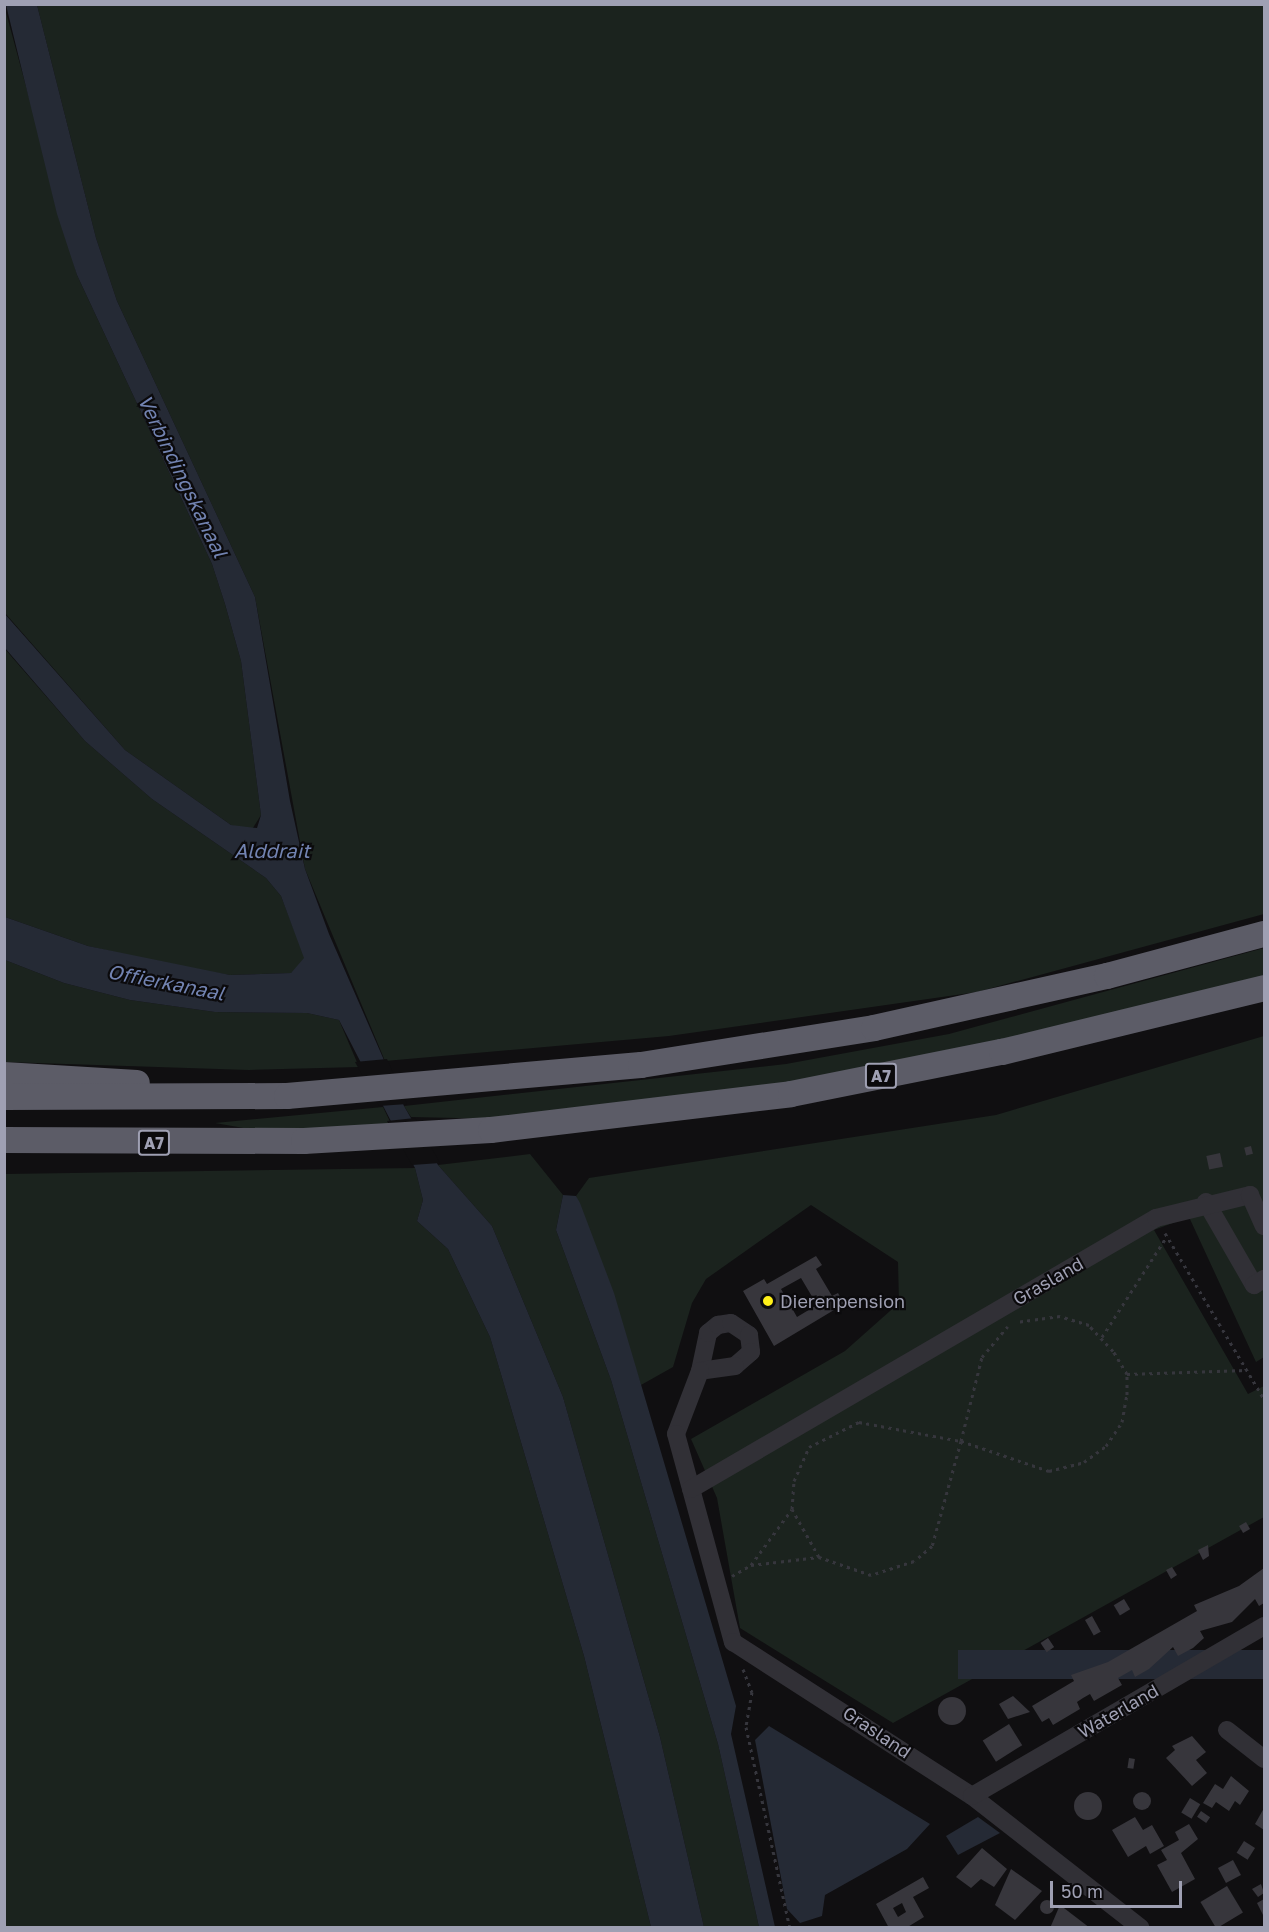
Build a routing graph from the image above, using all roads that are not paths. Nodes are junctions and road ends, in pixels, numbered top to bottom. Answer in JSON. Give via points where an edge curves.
{"nodes":[{"id":1,"x":1264,"y":934,"type":"edge"},
{"id":2,"x":1264,"y":988,"type":"edge"},
{"id":3,"x":4,"y":1075,"type":"edge"},
{"id":4,"x":287,"y":1096,"type":"junction"},
{"id":5,"x":4,"y":1097,"type":"edge"},
{"id":6,"x":4,"y":1140,"type":"edge"},
{"id":7,"x":1206,"y":1202,"type":"junction"},
{"id":8,"x":1264,"y":1226,"type":"edge"},
{"id":9,"x":1264,"y":1279,"type":"edge"},
{"id":10,"x":700,"y":1371,"type":"dead end"},
{"id":11,"x":692,"y":1489,"type":"junction"},
{"id":12,"x":1264,"y":1626,"type":"edge"},
{"id":13,"x":1227,"y":1730,"type":"dead end"},
{"id":14,"x":1264,"y":1759,"type":"edge"},
{"id":15,"x":974,"y":1798,"type":"junction"},
{"id":16,"x":1141,"y":1928,"type":"edge"}],
"edges":[{"from":1,"to":4,"type":"highway","via":[[1107,976],[874,1028],[641,1065]]},
{"from":2,"to":6,"type":"highway","number":"A7","via":[[1002,1052],[791,1094],[491,1130],[304,1141]]},
{"from":3,"to":4,"type":"highway"},
{"from":4,"to":5,"type":"highway"},
{"from":7,"to":8,"type":"street","name":"Grasland","via":[[1250,1195]]},
{"from":7,"to":9,"type":"street","via":[[1254,1285]]},
{"from":7,"to":11,"type":"street","name":"Grasland","via":[[1156,1218]]},
{"from":10,"to":11,"type":"street","via":[[676,1434]]},
{"from":11,"to":15,"type":"street","name":"Grasland","via":[[733,1642]]},
{"from":12,"to":15,"type":"street","name":"Waterland"},
{"from":13,"to":14,"type":"street"},
{"from":15,"to":16,"type":"street","name":"Grasland"}]}
